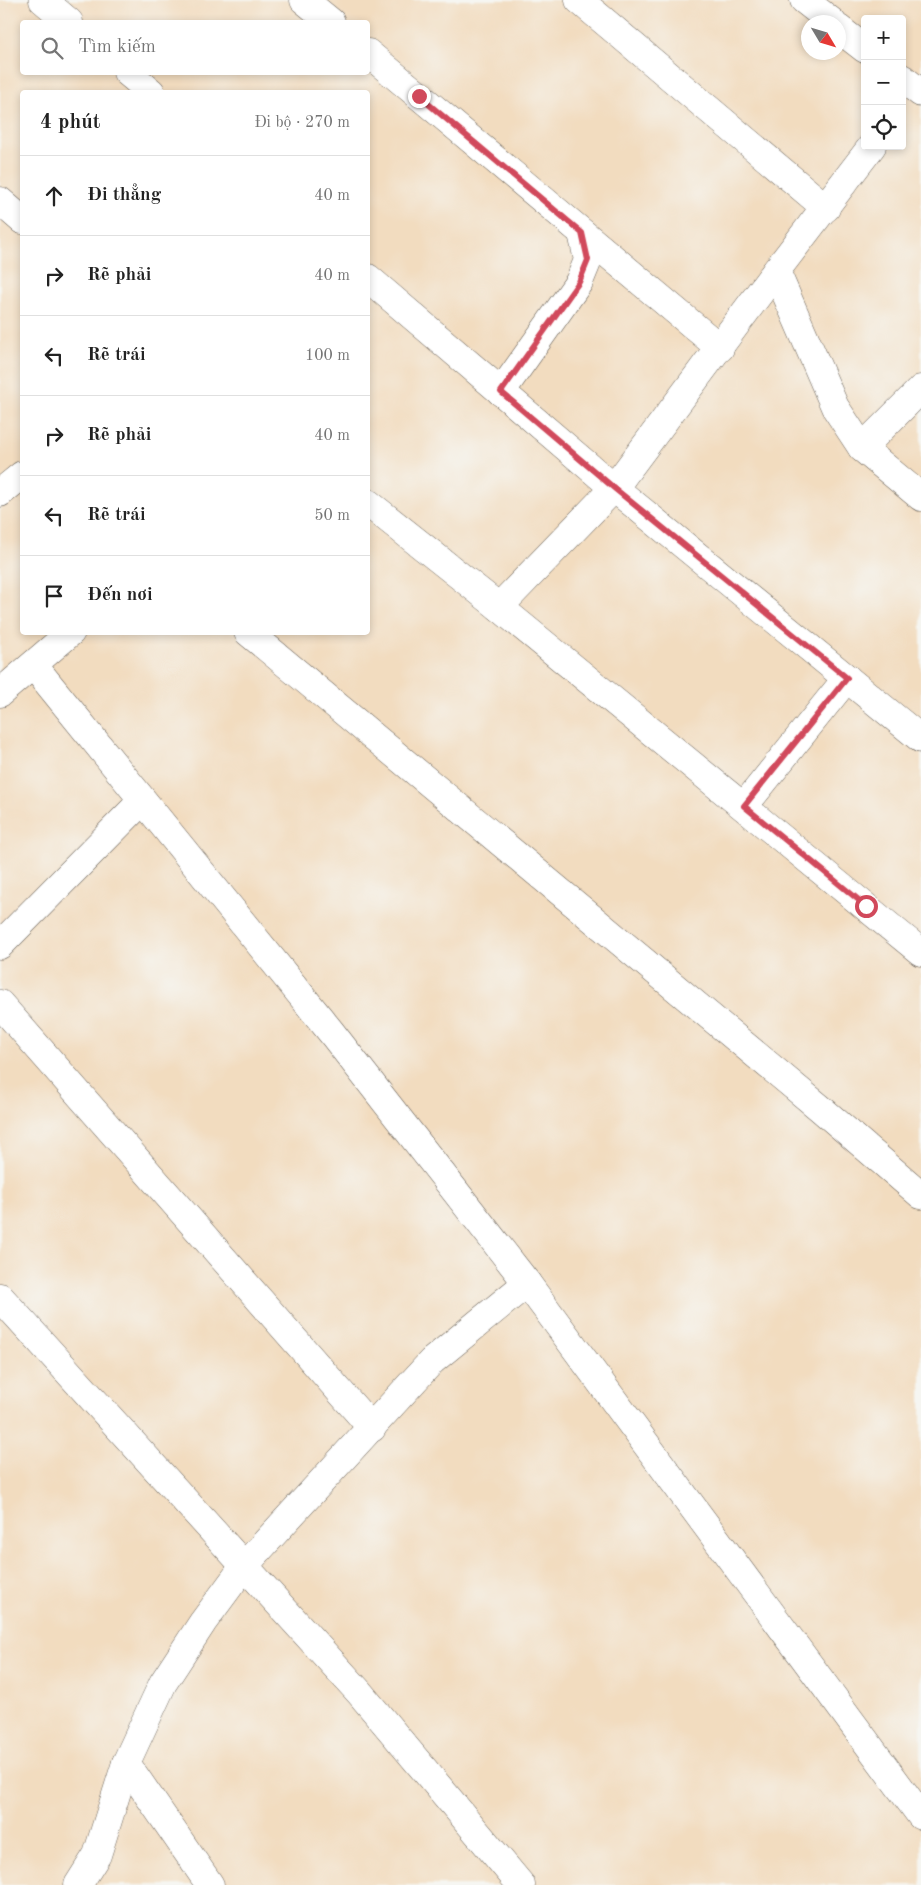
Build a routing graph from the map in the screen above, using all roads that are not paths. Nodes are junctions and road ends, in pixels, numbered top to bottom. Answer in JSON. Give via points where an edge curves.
{"nodes":[{"id":1,"x":43,"y":0,"type":"edge"},
{"id":2,"x":304,"y":0,"type":"edge"},
{"id":3,"x":579,"y":0,"type":"edge"},
{"id":4,"x":804,"y":0,"type":"edge"},
{"id":5,"x":823,"y":15,"type":"edge"},
{"id":6,"x":67,"y":20,"type":"edge"},
{"id":7,"x":329,"y":20,"type":"edge"},
{"id":8,"x":846,"y":34,"type":"edge"},
{"id":9,"x":861,"y":45,"type":"edge"},
{"id":10,"x":370,"y":55,"type":"edge"},
{"id":11,"x":131,"y":75,"type":"edge"},
{"id":12,"x":149,"y":90,"type":"edge"},
{"id":13,"x":869,"y":150,"type":"edge"},
{"id":14,"x":0,"y":202,"type":"edge"},
{"id":15,"x":826,"y":208,"type":"junction"},
{"id":16,"x":20,"y":218,"type":"edge"},
{"id":17,"x":582,"y":233,"type":"junction"},
{"id":18,"x":776,"y":271,"type":"junction"},
{"id":19,"x":370,"y":280,"type":"edge"},
{"id":20,"x":720,"y":348,"type":"junction"},
{"id":21,"x":921,"y":389,"type":"edge"},
{"id":22,"x":501,"y":392,"type":"junction"},
{"id":23,"x":862,"y":448,"type":"junction"},
{"id":24,"x":20,"y":477,"type":"edge"},
{"id":25,"x":614,"y":488,"type":"junction"},
{"id":26,"x":0,"y":493,"type":"edge"},
{"id":27,"x":921,"y":497,"type":"edge"},
{"id":28,"x":370,"y":505,"type":"edge"},
{"id":29,"x":499,"y":607,"type":"junction"},
{"id":30,"x":68,"y":635,"type":"edge"},
{"id":31,"x":252,"y":635,"type":"edge"},
{"id":32,"x":34,"y":666,"type":"junction"},
{"id":33,"x":847,"y":678,"type":"junction"},
{"id":34,"x":0,"y":693,"type":"edge"},
{"id":35,"x":921,"y":739,"type":"edge"},
{"id":36,"x":142,"y":801,"type":"junction"},
{"id":37,"x":744,"y":806,"type":"junction"},
{"id":38,"x":0,"y":945,"type":"edge"},
{"id":39,"x":921,"y":952,"type":"edge"},
{"id":40,"x":0,"y":1004,"type":"edge"},
{"id":41,"x":921,"y":1195,"type":"edge"},
{"id":42,"x":527,"y":1283,"type":"junction"},
{"id":43,"x":0,"y":1297,"type":"edge"},
{"id":44,"x":372,"y":1428,"type":"junction"},
{"id":45,"x":245,"y":1566,"type":"junction"},
{"id":46,"x":126,"y":1763,"type":"junction"},
{"id":47,"x":921,"y":1816,"type":"edge"},
{"id":48,"x":78,"y":1885,"type":"edge"},
{"id":49,"x":210,"y":1885,"type":"edge"},
{"id":50,"x":521,"y":1885,"type":"edge"}],
"edges":[{"from":1,"to":6,"type":"street"},
{"from":2,"to":7,"type":"street"},
{"from":3,"to":15,"type":"street"},
{"from":4,"to":5,"type":"street"},
{"from":8,"to":9,"type":"street"},
{"from":10,"to":17,"type":"street"},
{"from":11,"to":12,"type":"street"},
{"from":13,"to":15,"type":"street"},
{"from":14,"to":16,"type":"street"},
{"from":15,"to":18,"type":"street"},
{"from":17,"to":20,"type":"street"},
{"from":17,"to":22,"type":"street","via":[[588,260],[579,282]]},
{"from":18,"to":20,"type":"street"},
{"from":18,"to":23,"type":"street","via":[[835,407]]},
{"from":19,"to":22,"type":"street"},
{"from":20,"to":25,"type":"street"},
{"from":21,"to":23,"type":"street"},
{"from":22,"to":25,"type":"street"},
{"from":23,"to":27,"type":"street"},
{"from":24,"to":26,"type":"street"},
{"from":25,"to":29,"type":"street"},
{"from":25,"to":33,"type":"street"},
{"from":28,"to":29,"type":"street"},
{"from":29,"to":37,"type":"street"},
{"from":30,"to":32,"type":"street"},
{"from":31,"to":41,"type":"street"},
{"from":32,"to":34,"type":"street"},
{"from":32,"to":36,"type":"street"},
{"from":33,"to":35,"type":"street"},
{"from":33,"to":37,"type":"street"},
{"from":36,"to":38,"type":"street"},
{"from":36,"to":42,"type":"street","via":[[331,1032]]},
{"from":37,"to":39,"type":"street"},
{"from":40,"to":44,"type":"street"},
{"from":42,"to":44,"type":"street","via":[[432,1361]]},
{"from":42,"to":47,"type":"street"},
{"from":43,"to":45,"type":"street"},
{"from":44,"to":45,"type":"street"},
{"from":45,"to":46,"type":"street","via":[[163,1683]]},
{"from":45,"to":50,"type":"street","via":[[359,1692]]},
{"from":46,"to":48,"type":"street","via":[[97,1856]]},
{"from":46,"to":49,"type":"street"}]}
